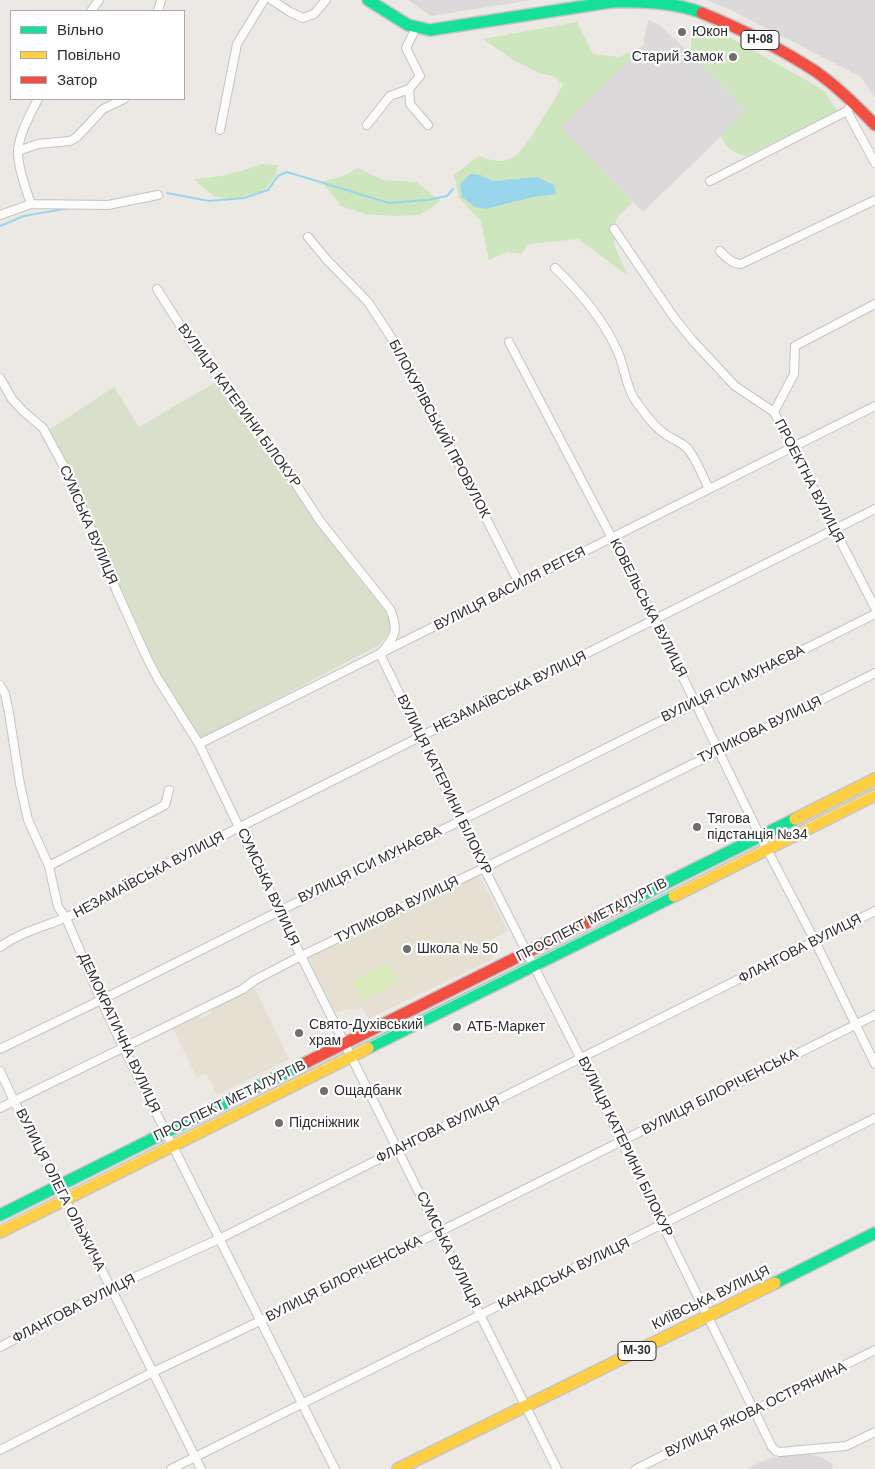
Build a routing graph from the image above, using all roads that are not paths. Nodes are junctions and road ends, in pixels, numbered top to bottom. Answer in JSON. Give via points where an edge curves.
{"nodes":[{"id":1,"x":264,"y":0,"type":"edge"},
{"id":2,"x":272,"y":0,"type":"edge"},
{"id":3,"x":326,"y":0,"type":"edge"},
{"id":4,"x":368,"y":0,"type":"edge"},
{"id":5,"x":416,"y":28,"type":"junction"},
{"id":6,"x":409,"y":89,"type":"junction"},
{"id":7,"x":38,"y":100,"type":"edge"},
{"id":8,"x":122,"y":100,"type":"edge"},
{"id":9,"x":850,"y":106,"type":"junction"},
{"id":10,"x":367,"y":125,"type":"dead end"},
{"id":11,"x":428,"y":125,"type":"dead end"},
{"id":12,"x":875,"y":125,"type":"edge"},
{"id":13,"x":220,"y":130,"type":"dead end"},
{"id":14,"x":18,"y":151,"type":"junction"},
{"id":15,"x":875,"y":163,"type":"edge"},
{"id":16,"x":710,"y":181,"type":"dead end"},
{"id":17,"x":158,"y":195,"type":"dead end"},
{"id":18,"x":875,"y":200,"type":"edge"},
{"id":19,"x":31,"y":204,"type":"junction"},
{"id":20,"x":0,"y":215,"type":"edge"},
{"id":21,"x":614,"y":229,"type":"dead end"},
{"id":22,"x":308,"y":237,"type":"dead end"},
{"id":23,"x":720,"y":251,"type":"dead end"},
{"id":24,"x":555,"y":268,"type":"dead end"},
{"id":25,"x":157,"y":290,"type":"dead end"},
{"id":26,"x":875,"y":304,"type":"edge"},
{"id":27,"x":509,"y":342,"type":"dead end"},
{"id":28,"x":0,"y":378,"type":"edge"},
{"id":29,"x":875,"y":406,"type":"edge"},
{"id":30,"x":774,"y":412,"type":"junction"},
{"id":31,"x":792,"y":448,"type":"junction"},
{"id":32,"x":709,"y":489,"type":"junction"},
{"id":33,"x":875,"y":510,"type":"edge"},
{"id":34,"x":835,"y":530,"type":"junction"},
{"id":35,"x":613,"y":538,"type":"junction"},
{"id":36,"x":519,"y":583,"type":"junction"},
{"id":37,"x":875,"y":608,"type":"edge"},
{"id":38,"x":875,"y":614,"type":"edge"},
{"id":39,"x":655,"y":620,"type":"junction"},
{"id":40,"x":380,"y":654,"type":"junction"},
{"id":41,"x":875,"y":673,"type":"edge"},
{"id":42,"x":0,"y":685,"type":"edge"},
{"id":43,"x":696,"y":703,"type":"junction"},
{"id":44,"x":421,"y":736,"type":"junction"},
{"id":45,"x":199,"y":744,"type":"junction"},
{"id":46,"x":720,"y":750,"type":"junction"},
{"id":47,"x":875,"y":779,"type":"edge"},
{"id":48,"x":169,"y":790,"type":"dead end"},
{"id":49,"x":875,"y":795,"type":"edge"},
{"id":50,"x":462,"y":819,"type":"junction"},
{"id":51,"x":240,"y":827,"type":"junction"},
{"id":52,"x":760,"y":836,"type":"junction"},
{"id":53,"x":767,"y":849,"type":"junction"},
{"id":54,"x":49,"y":866,"type":"junction"},
{"id":55,"x":484,"y":868,"type":"junction"},
{"id":56,"x":279,"y":910,"type":"junction"},
{"id":57,"x":875,"y":911,"type":"edge"},
{"id":58,"x":66,"y":918,"type":"junction"},
{"id":59,"x":815,"y":941,"type":"junction"},
{"id":60,"x":0,"y":947,"type":"edge"},
{"id":61,"x":527,"y":952,"type":"junction"},
{"id":62,"x":301,"y":956,"type":"junction"},
{"id":63,"x":534,"y":966,"type":"junction"},
{"id":64,"x":101,"y":1000,"type":"junction"},
{"id":65,"x":875,"y":1014,"type":"edge"},
{"id":66,"x":855,"y":1024,"type":"junction"},
{"id":67,"x":345,"y":1043,"type":"junction"},
{"id":68,"x":123,"y":1047,"type":"junction"},
{"id":69,"x":0,"y":1049,"type":"edge"},
{"id":70,"x":352,"y":1057,"type":"junction"},
{"id":71,"x":581,"y":1059,"type":"junction"},
{"id":72,"x":875,"y":1064,"type":"edge"},
{"id":73,"x":0,"y":1071,"type":"edge"},
{"id":74,"x":14,"y":1101,"type":"junction"},
{"id":75,"x":0,"y":1108,"type":"edge"},
{"id":76,"x":875,"y":1118,"type":"edge"},
{"id":77,"x":166,"y":1133,"type":"junction"},
{"id":78,"x":621,"y":1142,"type":"junction"},
{"id":79,"x":172,"y":1146,"type":"junction"},
{"id":80,"x":398,"y":1149,"type":"junction"},
{"id":81,"x":58,"y":1187,"type":"junction"},
{"id":82,"x":64,"y":1200,"type":"junction"},
{"id":83,"x":0,"y":1215,"type":"edge"},
{"id":84,"x":663,"y":1225,"type":"junction"},
{"id":85,"x":0,"y":1232,"type":"edge"},
{"id":86,"x":439,"y":1232,"type":"junction"},
{"id":87,"x":875,"y":1233,"type":"edge"},
{"id":88,"x":218,"y":1239,"type":"junction"},
{"id":89,"x":111,"y":1288,"type":"junction"},
{"id":90,"x":480,"y":1315,"type":"junction"},
{"id":91,"x":707,"y":1316,"type":"junction"},
{"id":92,"x":260,"y":1321,"type":"junction"},
{"id":93,"x":0,"y":1347,"type":"edge"},
{"id":94,"x":875,"y":1350,"type":"edge"},
{"id":95,"x":153,"y":1372,"type":"junction"},
{"id":96,"x":301,"y":1403,"type":"junction"},
{"id":97,"x":526,"y":1406,"type":"junction"},
{"id":98,"x":755,"y":1410,"type":"junction"},
{"id":99,"x":875,"y":1432,"type":"edge"},
{"id":100,"x":0,"y":1450,"type":"edge"},
{"id":101,"x":196,"y":1457,"type":"junction"},
{"id":102,"x":171,"y":1469,"type":"edge"},
{"id":103,"x":201,"y":1469,"type":"edge"},
{"id":104,"x":335,"y":1469,"type":"edge"},
{"id":105,"x":398,"y":1469,"type":"edge"},
{"id":106,"x":558,"y":1469,"type":"edge"},
{"id":107,"x":636,"y":1469,"type":"edge"}],
"edges":[{"from":1,"to":13,"type":"street","via":[[237,44]]},
{"from":2,"to":3,"type":"street","via":[[303,18],[314,14]]},
{"from":4,"to":5,"type":"main road","number":"Н-08"},
{"from":5,"to":6,"type":"street","via":[[406,48],[420,76]]},
{"from":5,"to":9,"type":"main road","number":"Н-08","via":[[442,29],[611,2],[674,6],[723,22],[784,52],[816,72]]},
{"from":6,"to":10,"type":"street","via":[[390,96]]},
{"from":6,"to":11,"type":"street","via":[[410,104]]},
{"from":7,"to":14,"type":"street","via":[[26,123]]},
{"from":8,"to":14,"type":"street","via":[[103,109],[78,137],[70,141],[38,144]]},
{"from":9,"to":12,"type":"main road","number":"Н-08"},
{"from":9,"to":15,"type":"street"},
{"from":9,"to":16,"type":"street"},
{"from":14,"to":19,"type":"street"},
{"from":17,"to":19,"type":"street","via":[[108,205]]},
{"from":18,"to":23,"type":"street","via":[[741,264],[729,260]]},
{"from":19,"to":20,"type":"street"},
{"from":21,"to":30,"type":"street","name":"ПРОЕКТНА ВУЛИЦЯ","via":[[693,340],[735,386]]},
{"from":22,"to":36,"type":"street","name":"БІЛОКУРІВСЬКИЙ ПРОВУЛОК","via":[[368,302],[404,357]]},
{"from":24,"to":32,"type":"street","via":[[586,299],[613,341],[629,390],[637,402],[664,434],[690,451]]},
{"from":25,"to":40,"type":"street","name":"ВУЛИЦЯ КАТЕРИНИ БІЛОКУР","via":[[194,347],[267,440],[320,521],[390,609],[395,629],[389,644]]},
{"from":26,"to":30,"type":"street","via":[[795,346],[794,374]]},
{"from":27,"to":35,"type":"street","name":"КОВЕЛЬСЬКА ВУЛИЦЯ"},
{"from":28,"to":45,"type":"street","name":"СУМСЬКА ВУЛИЦЯ","via":[[12,399],[43,428],[70,478],[146,656]]},
{"from":29,"to":31,"type":"street","name":"ВУЛИЦЯ ВАСИЛЯ РЕГЕЯ"},
{"from":30,"to":31,"type":"street","name":"ПРОЕКТНА ВУЛИЦЯ"},
{"from":31,"to":32,"type":"street","name":"ВУЛИЦЯ ВАСИЛЯ РЕГЕЯ"},
{"from":31,"to":34,"type":"street","name":"ПРОЕКТНА ВУЛИЦЯ"},
{"from":32,"to":35,"type":"street","name":"ВУЛИЦЯ ВАСИЛЯ РЕГЕЯ"},
{"from":33,"to":34,"type":"street","name":"НЕЗАМАЇВСЬКА ВУЛИЦЯ"},
{"from":34,"to":37,"type":"street","name":"ПРОЕКТНА ВУЛИЦЯ"},
{"from":34,"to":39,"type":"street","name":"НЕЗАМАЇВСЬКА ВУЛИЦЯ"},
{"from":35,"to":36,"type":"street","name":"ВУЛИЦЯ ВАСИЛЯ РЕГЕЯ"},
{"from":35,"to":39,"type":"street","name":"КОВЕЛЬСЬКА ВУЛИЦЯ"},
{"from":36,"to":40,"type":"street","name":"ВУЛИЦЯ ВАСИЛЯ РЕГЕЯ"},
{"from":38,"to":43,"type":"street","name":"ВУЛИЦЯ ІСИ МУНАЄВА"},
{"from":39,"to":43,"type":"street","name":"КОВЕЛЬСЬКА ВУЛИЦЯ"},
{"from":39,"to":44,"type":"street","name":"НЕЗАМАЇВСЬКА ВУЛИЦЯ"},
{"from":40,"to":44,"type":"street","name":"ВУЛИЦЯ КАТЕРИНИ БІЛОКУР"},
{"from":40,"to":45,"type":"street","name":"ВУЛИЦЯ ВАСИЛЯ РЕГЕЯ"},
{"from":41,"to":46,"type":"street","name":"ТУПИКОВА ВУЛИЦЯ"},
{"from":42,"to":54,"type":"street","name":"ДЕМОКРАТИЧНА ВУЛИЦЯ","via":[[10,713],[28,820]]},
{"from":43,"to":46,"type":"street","name":"КОВЕЛЬСЬКА ВУЛИЦЯ"},
{"from":43,"to":50,"type":"street","name":"ВУЛИЦЯ ІСИ МУНАЄВА"},
{"from":44,"to":50,"type":"street","name":"ВУЛИЦЯ КАТЕРИНИ БІЛОКУР"},
{"from":44,"to":51,"type":"street","name":"НЕЗАМАЇВСЬКА ВУЛИЦЯ"},
{"from":45,"to":51,"type":"street","name":"СУМСЬКА ВУЛИЦЯ"},
{"from":46,"to":52,"type":"street","name":"КОВЕЛЬСЬКА ВУЛИЦЯ"},
{"from":46,"to":55,"type":"street","name":"ТУПИКОВА ВУЛИЦЯ"},
{"from":47,"to":52,"type":"main road","name":"ПРОСПЕКТ МЕТАЛУРГІВ"},
{"from":48,"to":54,"type":"street","via":[[166,805],[160,809]]},
{"from":49,"to":53,"type":"main road","name":"ПРОСПЕКТ МЕТАЛУРГІВ"},
{"from":50,"to":55,"type":"street","name":"ВУЛИЦЯ КАТЕРИНИ БІЛОКУР"},
{"from":50,"to":56,"type":"street","name":"ВУЛИЦЯ ІСИ МУНАЄВА"},
{"from":51,"to":56,"type":"street","name":"СУМСЬКА ВУЛИЦЯ"},
{"from":51,"to":58,"type":"street","name":"НЕЗАМАЇВСЬКА ВУЛИЦЯ"},
{"from":52,"to":53,"type":"street","name":"КОВЕЛЬСЬКА ВУЛИЦЯ"},
{"from":52,"to":61,"type":"main road","name":"ПРОСПЕКТ МЕТАЛУРГІВ"},
{"from":53,"to":59,"type":"street","name":"КОВЕЛЬСЬКА ВУЛИЦЯ"},
{"from":53,"to":63,"type":"main road","name":"ПРОСПЕКТ МЕТАЛУРГІВ"},
{"from":54,"to":58,"type":"street","name":"ДЕМОКРАТИЧНА ВУЛИЦЯ","via":[[58,907]]},
{"from":55,"to":61,"type":"street","name":"ВУЛИЦЯ КАТЕРИНИ БІЛОКУР"},
{"from":55,"to":62,"type":"street","name":"ТУПИКОВА ВУЛИЦЯ"},
{"from":56,"to":62,"type":"street","name":"СУМСЬКА ВУЛИЦЯ"},
{"from":56,"to":64,"type":"street","name":"ВУЛИЦЯ ІСИ МУНАЄВА"},
{"from":57,"to":59,"type":"street","name":"ФЛАНГОВА ВУЛИЦЯ"},
{"from":58,"to":60,"type":"street","name":"НЕЗАМАЇВСЬКА ВУЛИЦЯ","via":[[36,928]]},
{"from":58,"to":64,"type":"street","name":"ДЕМОКРАТИЧНА ВУЛИЦЯ"},
{"from":59,"to":66,"type":"street","name":"КОВЕЛЬСЬКА ВУЛИЦЯ"},
{"from":59,"to":71,"type":"street","name":"ФЛАНГОВА ВУЛИЦЯ"},
{"from":61,"to":63,"type":"street","name":"ВУЛИЦЯ КАТЕРИНИ БІЛОКУР"},
{"from":61,"to":67,"type":"main road","name":"ПРОСПЕКТ МЕТАЛУРГІВ"},
{"from":62,"to":67,"type":"street","name":"СУМСЬКА ВУЛИЦЯ"},
{"from":62,"to":68,"type":"street","name":"ТУПИКОВА ВУЛИЦЯ","via":[[243,989]]},
{"from":63,"to":70,"type":"main road","name":"ПРОСПЕКТ МЕТАЛУРГІВ"},
{"from":63,"to":71,"type":"street","name":"ВУЛИЦЯ КАТЕРИНИ БІЛОКУР"},
{"from":64,"to":68,"type":"street","name":"ДЕМОКРАТИЧНА ВУЛИЦЯ"},
{"from":64,"to":69,"type":"street","name":"ВУЛИЦЯ ІСИ МУНАЄВА"},
{"from":65,"to":66,"type":"street","name":"ВУЛИЦЯ БІЛОРІЧЕНСЬКА"},
{"from":66,"to":72,"type":"street","name":"КОВЕЛЬСЬКА ВУЛИЦЯ"},
{"from":66,"to":78,"type":"street","name":"ВУЛИЦЯ БІЛОРІЧЕНСЬКА"},
{"from":67,"to":70,"type":"street","name":"СУМСЬКА ВУЛИЦЯ"},
{"from":67,"to":77,"type":"main road","name":"ПРОСПЕКТ МЕТАЛУРГІВ"},
{"from":68,"to":74,"type":"street","name":"ТУПИКОВА ВУЛИЦЯ"},
{"from":68,"to":77,"type":"street","name":"ДЕМОКРАТИЧНА ВУЛИЦЯ"},
{"from":70,"to":79,"type":"main road","name":"ПРОСПЕКТ МЕТАЛУРГІВ"},
{"from":70,"to":80,"type":"street","name":"СУМСЬКА ВУЛИЦЯ"},
{"from":71,"to":78,"type":"street","name":"ВУЛИЦЯ КАТЕРИНИ БІЛОКУР"},
{"from":71,"to":80,"type":"street","name":"ФЛАНГОВА ВУЛИЦЯ"},
{"from":73,"to":74,"type":"street","name":"ВУЛИЦЯ ОЛЕГА ОЛЬЖИЧА"},
{"from":74,"to":75,"type":"street","name":"ТУПИКОВА ВУЛИЦЯ"},
{"from":74,"to":81,"type":"street","name":"ВУЛИЦЯ ОЛЕГА ОЛЬЖИЧА"},
{"from":76,"to":84,"type":"street","name":"КАНАДСЬКА ВУЛИЦЯ"},
{"from":77,"to":79,"type":"street","name":"ДЕМОКРАТИЧНА ВУЛИЦЯ"},
{"from":77,"to":81,"type":"main road","name":"ПРОСПЕКТ МЕТАЛУРГІВ"},
{"from":78,"to":84,"type":"street","name":"ВУЛИЦЯ КАТЕРИНИ БІЛОКУР"},
{"from":78,"to":86,"type":"street","name":"ВУЛИЦЯ БІЛОРІЧЕНСЬКА"},
{"from":79,"to":82,"type":"main road","name":"ПРОСПЕКТ МЕТАЛУРГІВ"},
{"from":79,"to":88,"type":"street","name":"ДЕМОКРАТИЧНА ВУЛИЦЯ"},
{"from":80,"to":86,"type":"street","name":"СУМСЬКА ВУЛИЦЯ"},
{"from":80,"to":88,"type":"street","name":"ФЛАНГОВА ВУЛИЦЯ"},
{"from":81,"to":82,"type":"street","name":"ВУЛИЦЯ ОЛЕГА ОЛЬЖИЧА"},
{"from":81,"to":83,"type":"main road","name":"ПРОСПЕКТ МЕТАЛУРГІВ"},
{"from":82,"to":85,"type":"main road","name":"ПРОСПЕКТ МЕТАЛУРГІВ"},
{"from":82,"to":89,"type":"street","name":"ВУЛИЦЯ ОЛЕГА ОЛЬЖИЧА"},
{"from":84,"to":90,"type":"street","name":"КАНАДСЬКА ВУЛИЦЯ"},
{"from":84,"to":91,"type":"street","name":"ВУЛИЦЯ КАТЕРИНИ БІЛОКУР"},
{"from":86,"to":90,"type":"street","name":"СУМСЬКА ВУЛИЦЯ"},
{"from":86,"to":92,"type":"street","name":"ВУЛИЦЯ БІЛОРІЧЕНСЬКА"},
{"from":87,"to":91,"type":"main road","name":"КИЇВСЬКА ВУЛИЦЯ","number":"М-30"},
{"from":88,"to":89,"type":"street","name":"ФЛАНГОВА ВУЛИЦЯ"},
{"from":88,"to":92,"type":"street","name":"ДЕМОКРАТИЧНА ВУЛИЦЯ"},
{"from":89,"to":93,"type":"street","name":"ФЛАНГОВА ВУЛИЦЯ"},
{"from":89,"to":95,"type":"street","name":"ВУЛИЦЯ ОЛЕГА ОЛЬЖИЧА"},
{"from":90,"to":96,"type":"street","name":"КАНАДСЬКА ВУЛИЦЯ"},
{"from":90,"to":97,"type":"street","name":"СУМСЬКА ВУЛИЦЯ"},
{"from":91,"to":97,"type":"main road","name":"КИЇВСЬКА ВУЛИЦЯ","number":"М-30"},
{"from":91,"to":98,"type":"street","name":"ВУЛИЦЯ КАТЕРИНИ БІЛОКУР"},
{"from":92,"to":95,"type":"street","name":"ВУЛИЦЯ БІЛОРІЧЕНСЬКА"},
{"from":92,"to":96,"type":"street","name":"ДЕМОКРАТИЧНА ВУЛИЦЯ"},
{"from":94,"to":98,"type":"street","name":"ВУЛИЦЯ ЯКОВА ОСТРЯНИНА"},
{"from":95,"to":100,"type":"street","name":"ВУЛИЦЯ БІЛОРІЧЕНСЬКА"},
{"from":95,"to":101,"type":"street","name":"ВУЛИЦЯ ОЛЕГА ОЛЬЖИЧА"},
{"from":96,"to":101,"type":"street","name":"КАНАДСЬКА ВУЛИЦЯ"},
{"from":96,"to":104,"type":"street","name":"ДЕМОКРАТИЧНА ВУЛИЦЯ"},
{"from":97,"to":105,"type":"main road","name":"КИЇВСЬКА ВУЛИЦЯ","number":"М-30"},
{"from":97,"to":106,"type":"street","name":"СУМСЬКА ВУЛИЦЯ"},
{"from":98,"to":99,"type":"street","name":"ВУЛИЦЯ КАТЕРИНИ БІЛОКУР","via":[[776,1451],[780,1452],[846,1446]]},
{"from":98,"to":107,"type":"street","name":"ВУЛИЦЯ ЯКОВА ОСТРЯНИНА"},
{"from":101,"to":102,"type":"street","name":"КАНАДСЬКА ВУЛИЦЯ"},
{"from":101,"to":103,"type":"street","name":"ВУЛИЦЯ ОЛЕГА ОЛЬЖИЧА"}]}
